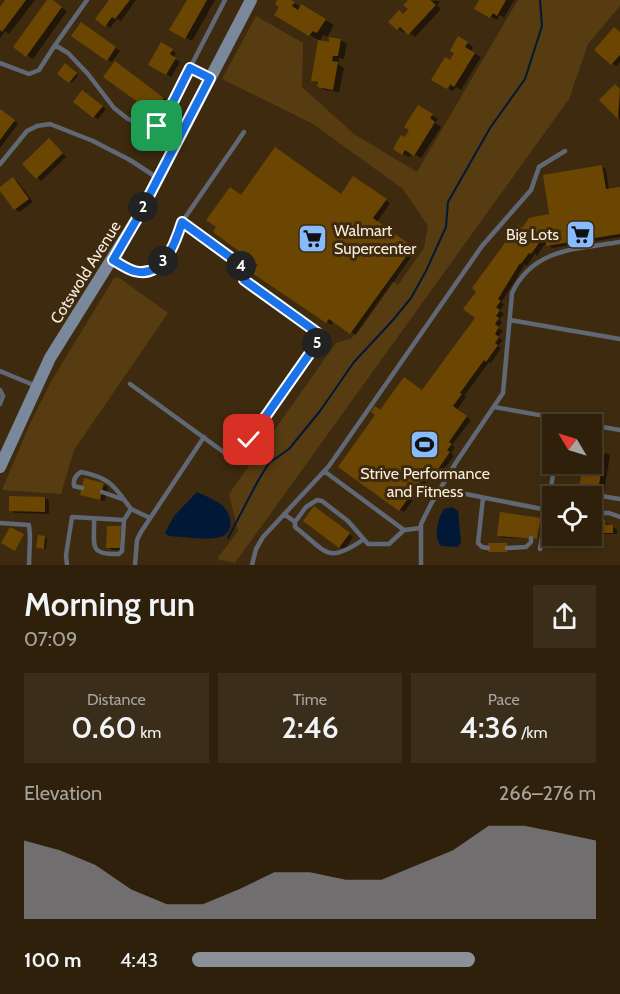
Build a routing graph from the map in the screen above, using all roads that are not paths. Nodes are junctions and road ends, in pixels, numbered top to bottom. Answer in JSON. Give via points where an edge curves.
{"nodes":[{"id":1,"x":87,"y":0,"type":"edge"},
{"id":2,"x":225,"y":0,"type":"edge"},
{"id":3,"x":251,"y":0,"type":"edge"},
{"id":4,"x":55,"y":45,"type":"junction"},
{"id":5,"x":0,"y":63,"type":"edge"},
{"id":6,"x":190,"y":68,"type":"junction"},
{"id":7,"x":210,"y":78,"type":"junction"},
{"id":8,"x":244,"y":132,"type":"dead end"},
{"id":9,"x":564,"y":151,"type":"dead end"},
{"id":10,"x":0,"y":164,"type":"edge"},
{"id":11,"x":158,"y":178,"type":"junction"},
{"id":12,"x":182,"y":222,"type":"junction"},
{"id":13,"x":620,"y":242,"type":"edge"},
{"id":14,"x":113,"y":260,"type":"junction"},
{"id":15,"x":510,"y":320,"type":"junction"},
{"id":16,"x":620,"y":339,"type":"edge"},
{"id":17,"x":0,"y":371,"type":"edge"},
{"id":18,"x":130,"y":384,"type":"dead end"},
{"id":19,"x":36,"y":386,"type":"junction"},
{"id":20,"x":0,"y":390,"type":"edge"},
{"id":21,"x":0,"y":404,"type":"edge"},
{"id":22,"x":494,"y":407,"type":"junction"},
{"id":23,"x":542,"y":418,"type":"edge"},
{"id":24,"x":602,"y":427,"type":"edge"},
{"id":25,"x":620,"y":430,"type":"edge"},
{"id":26,"x":204,"y":437,"type":"junction"},
{"id":27,"x":0,"y":467,"type":"edge"},
{"id":28,"x":324,"y":471,"type":"junction"},
{"id":29,"x":82,"y":488,"type":"dead end"},
{"id":30,"x":440,"y":489,"type":"junction"},
{"id":31,"x":102,"y":492,"type":"dead end"},
{"id":32,"x":602,"y":496,"type":"edge"},
{"id":33,"x":483,"y":498,"type":"junction"},
{"id":34,"x":124,"y":499,"type":"junction"},
{"id":35,"x":620,"y":499,"type":"edge"},
{"id":36,"x":131,"y":509,"type":"junction"},
{"id":37,"x":536,"y":509,"type":"junction"},
{"id":38,"x":542,"y":510,"type":"edge"},
{"id":39,"x":602,"y":513,"type":"edge"},
{"id":40,"x":284,"y":514,"type":"junction"},
{"id":41,"x":619,"y":516,"type":"edge"},
{"id":42,"x":535,"y":517,"type":"dead end"},
{"id":43,"x":94,"y":518,"type":"junction"},
{"id":44,"x":150,"y":518,"type":"junction"},
{"id":45,"x":124,"y":520,"type":"junction"},
{"id":46,"x":295,"y":522,"type":"junction"},
{"id":47,"x":0,"y":524,"type":"edge"},
{"id":48,"x":421,"y":528,"type":"junction"},
{"id":49,"x":404,"y":530,"type":"junction"},
{"id":50,"x":531,"y":538,"type":"dead end"},
{"id":51,"x":364,"y":539,"type":"junction"},
{"id":52,"x":542,"y":541,"type":"edge"},
{"id":53,"x":488,"y":548,"type":"dead end"},
{"id":54,"x":507,"y":548,"type":"dead end"},
{"id":55,"x":540,"y":549,"type":"dead end"},
{"id":56,"x":29,"y":565,"type":"edge"},
{"id":57,"x":67,"y":565,"type":"edge"},
{"id":58,"x":135,"y":565,"type":"edge"},
{"id":59,"x":252,"y":565,"type":"edge"},
{"id":60,"x":421,"y":565,"type":"edge"}],
"edges":[{"from":1,"to":4,"type":"lane"},
{"from":2,"to":6,"type":"lane"},
{"from":3,"to":7,"type":"street","name":"Cotswold Avenue"},
{"from":4,"to":5,"type":"lane","via":[[39,70],[29,75]]},
{"from":4,"to":6,"type":"lane","via":[[68,53],[114,108],[150,128],[164,120]]},
{"from":6,"to":7,"type":"lane"},
{"from":7,"to":11,"type":"street","name":"Cotswold Avenue"},
{"from":8,"to":12,"type":"lane"},
{"from":9,"to":28,"type":"lane","via":[[539,167],[531,190],[482,246]]},
{"from":10,"to":11,"type":"lane","via":[[27,131],[50,124],[93,141]]},
{"from":11,"to":14,"type":"street","name":"Cotswold Avenue"},
{"from":12,"to":14,"type":"lane","via":[[173,248],[156,270],[132,271]]},
{"from":12,"to":26,"type":"lane","via":[[241,265],[244,280],[322,336],[236,460]]},
{"from":13,"to":15,"type":"lane","via":[[551,254],[537,262],[519,279],[512,293]]},
{"from":14,"to":19,"type":"street","name":"Cotswold Avenue"},
{"from":15,"to":16,"type":"lane"},
{"from":15,"to":22,"type":"lane","via":[[502,393]]},
{"from":17,"to":19,"type":"lane"},
{"from":18,"to":26,"type":"lane"},
{"from":19,"to":27,"type":"street","name":"Cotswold Avenue"},
{"from":20,"to":21,"type":"lane"},
{"from":22,"to":23,"type":"lane"},
{"from":22,"to":30,"type":"lane"},
{"from":24,"to":25,"type":"lane"},
{"from":26,"to":44,"type":"lane"},
{"from":28,"to":40,"type":"lane"},
{"from":28,"to":49,"type":"lane"},
{"from":29,"to":34,"type":"lane","via":[[74,486],[77,474],[96,475],[111,482]]},
{"from":30,"to":33,"type":"lane"},
{"from":30,"to":48,"type":"lane"},
{"from":31,"to":34,"type":"lane"},
{"from":32,"to":35,"type":"lane"},
{"from":33,"to":37,"type":"lane"},
{"from":33,"to":53,"type":"lane","via":[[478,543]]},
{"from":34,"to":36,"type":"lane"},
{"from":36,"to":44,"type":"lane"},
{"from":36,"to":45,"type":"lane"},
{"from":37,"to":38,"type":"lane"},
{"from":37,"to":42,"type":"lane"},
{"from":39,"to":41,"type":"lane"},
{"from":40,"to":46,"type":"lane"},
{"from":40,"to":59,"type":"lane","via":[[263,537]]},
{"from":43,"to":45,"type":"lane"},
{"from":43,"to":45,"type":"lane","via":[[95,547],[103,555],[122,550]]},
{"from":43,"to":57,"type":"lane","via":[[72,518]]},
{"from":44,"to":58,"type":"lane","via":[[137,540]]},
{"from":46,"to":51,"type":"lane","via":[[295,527],[335,555]]},
{"from":46,"to":51,"type":"lane","via":[[306,507],[322,501],[348,520]]},
{"from":47,"to":56,"type":"lane","via":[[29,525]]},
{"from":48,"to":49,"type":"lane"},
{"from":48,"to":60,"type":"lane"},
{"from":49,"to":51,"type":"lane","via":[[389,544],[369,544]]},
{"from":50,"to":54,"type":"lane","via":[[526,547]]},
{"from":52,"to":55,"type":"lane"}]}
